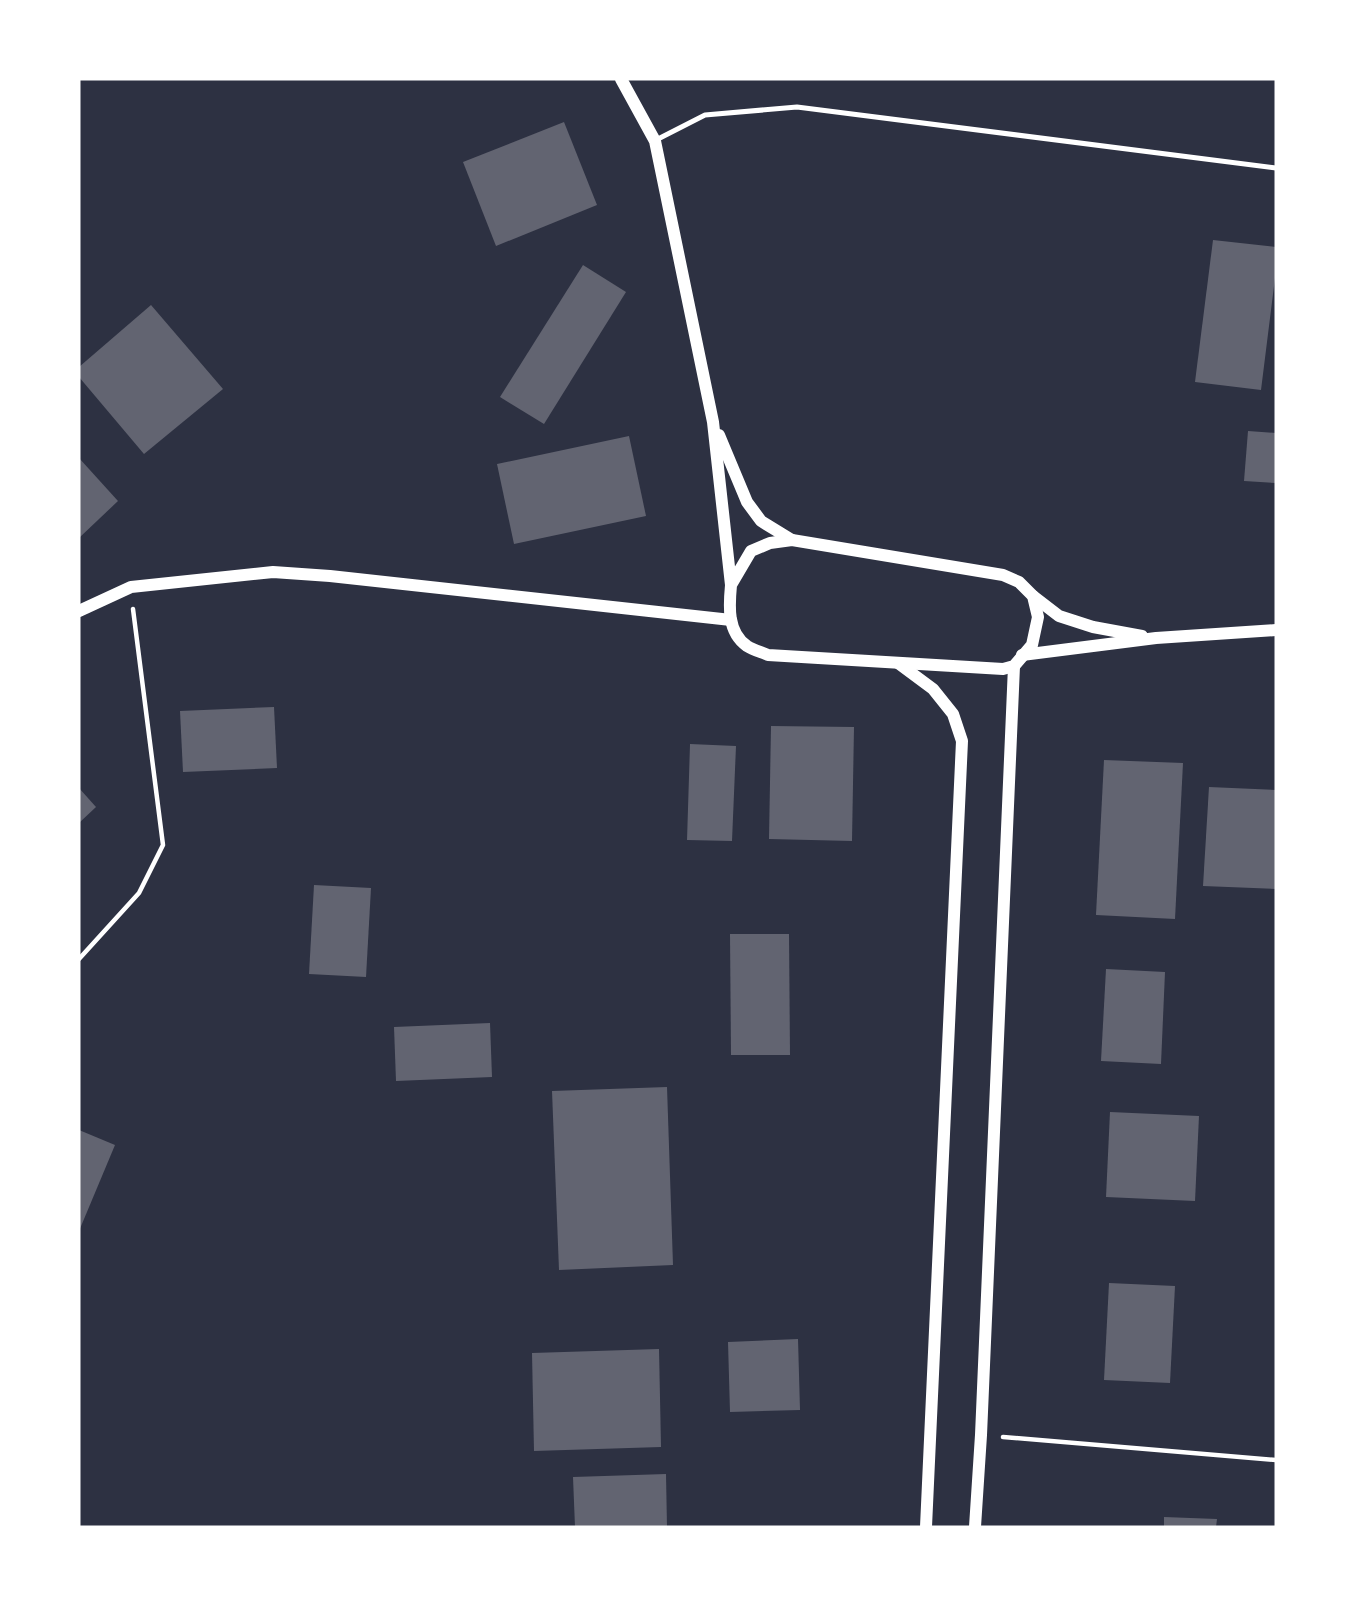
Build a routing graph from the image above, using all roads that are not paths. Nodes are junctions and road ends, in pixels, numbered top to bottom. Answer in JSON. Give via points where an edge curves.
{"nodes":[{"id":1,"x":621,"y":79,"type":"edge"},
{"id":2,"x":654,"y":141,"type":"junction"},
{"id":3,"x":1276,"y":167,"type":"edge"},
{"id":4,"x":713,"y":422,"type":"junction"},
{"id":5,"x":792,"y":540,"type":"junction"},
{"id":6,"x":731,"y":585,"type":"junction"},
{"id":7,"x":1033,"y":596,"type":"junction"},
{"id":8,"x":79,"y":611,"type":"edge"},
{"id":9,"x":731,"y":620,"type":"junction"},
{"id":10,"x":1276,"y":630,"type":"edge"},
{"id":11,"x":1156,"y":638,"type":"junction"},
{"id":12,"x":1018,"y":661,"type":"junction"},
{"id":13,"x":898,"y":663,"type":"junction"},
{"id":14,"x":926,"y":1527,"type":"edge"},
{"id":15,"x":975,"y":1527,"type":"edge"}],
"edges":[{"from":1,"to":2,"type":"street"},
{"from":2,"to":3,"type":"lane","via":[[705,115],[797,107]]},
{"from":2,"to":4,"type":"street"},
{"from":4,"to":5,"type":"street","via":[[747,502],[761,521]]},
{"from":4,"to":6,"type":"street"},
{"from":5,"to":6,"type":"street","via":[[751,551]]},
{"from":5,"to":7,"type":"street","via":[[1003,575]]},
{"from":6,"to":9,"type":"street"},
{"from":7,"to":11,"type":"street","via":[[1059,616]]},
{"from":7,"to":12,"type":"street","via":[[1038,617],[1032,645]]},
{"from":8,"to":9,"type":"street","via":[[131,587],[274,572]]},
{"from":9,"to":13,"type":"street","via":[[746,646],[768,655]]},
{"from":10,"to":11,"type":"street"},
{"from":11,"to":12,"type":"street"},
{"from":12,"to":13,"type":"street","via":[[1003,669]]},
{"from":12,"to":15,"type":"street"},
{"from":13,"to":14,"type":"street","via":[[933,689],[953,714],[962,740]]}]}
